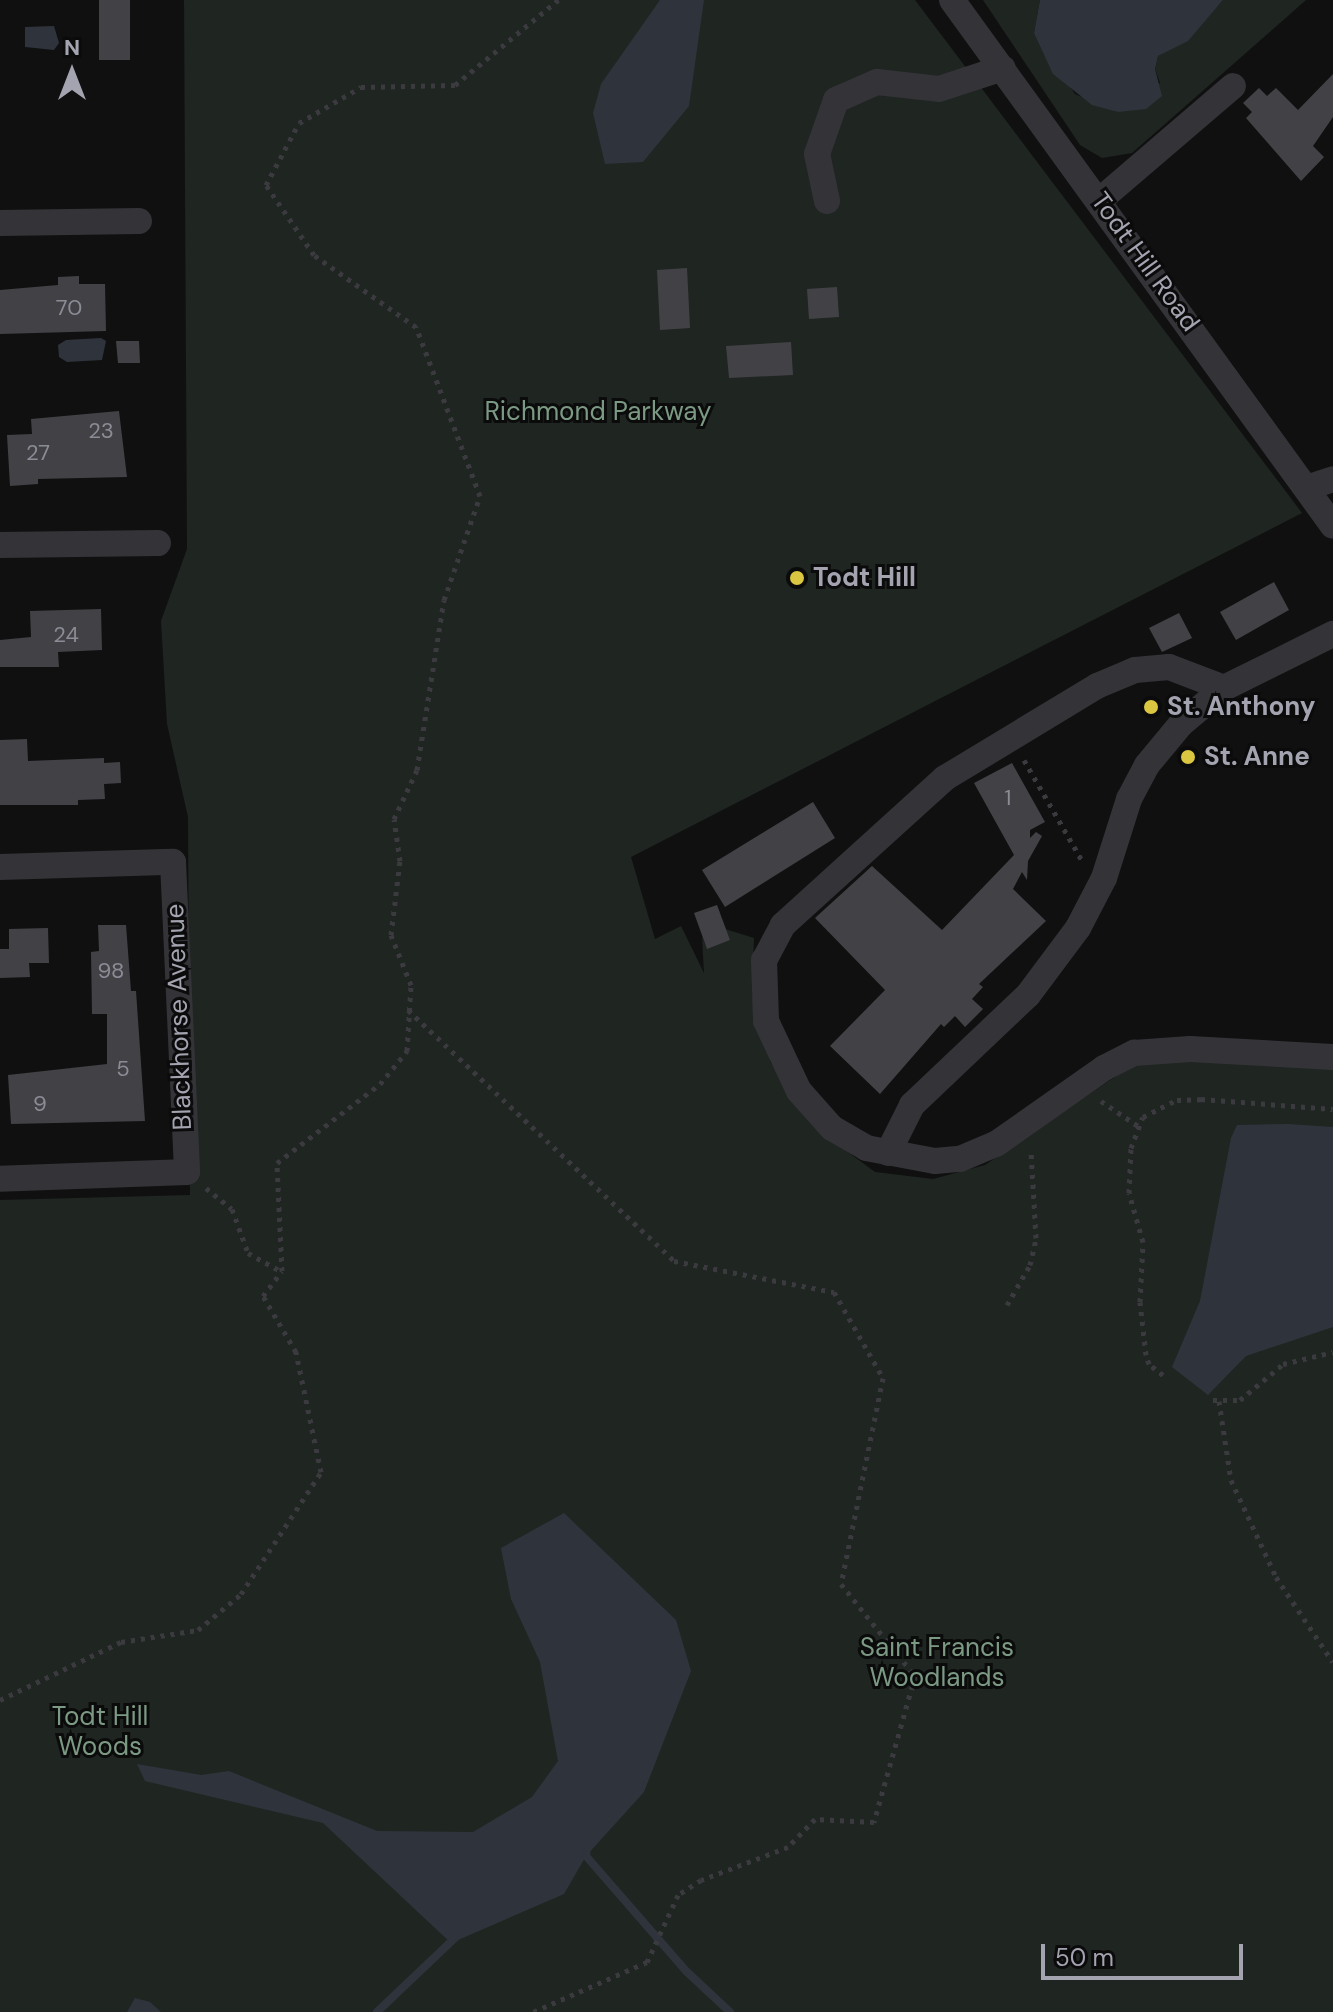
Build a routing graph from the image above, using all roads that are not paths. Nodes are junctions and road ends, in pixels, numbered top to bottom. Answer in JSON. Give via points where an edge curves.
{"nodes":[{"id":1,"x":952,"y":0,"type":"edge"},
{"id":2,"x":1003,"y":68,"type":"junction"},
{"id":3,"x":1233,"y":86,"type":"dead end"},
{"id":4,"x":1100,"y":200,"type":"junction"},
{"id":5,"x":827,"y":201,"type":"dead end"},
{"id":6,"x":139,"y":221,"type":"dead end"},
{"id":7,"x":0,"y":223,"type":"edge"},
{"id":8,"x":1321,"y":483,"type":"edge"},
{"id":9,"x":1333,"y":526,"type":"edge"},
{"id":10,"x":158,"y":543,"type":"dead end"},
{"id":11,"x":0,"y":545,"type":"edge"},
{"id":12,"x":1333,"y":634,"type":"edge"},
{"id":13,"x":1224,"y":688,"type":"junction"},
{"id":14,"x":0,"y":867,"type":"edge"},
{"id":15,"x":1333,"y":1057,"type":"edge"},
{"id":16,"x":888,"y":1153,"type":"junction"},
{"id":17,"x":0,"y":1179,"type":"edge"}],
"edges":[{"from":1,"to":2,"type":"street","name":"Todt Hill Road"},
{"from":2,"to":4,"type":"street","name":"Todt Hill Road"},
{"from":2,"to":5,"type":"street","via":[[939,89],[877,82],[836,100],[817,154]]},
{"from":3,"to":4,"type":"street"},
{"from":4,"to":8,"type":"street","name":"Todt Hill Road"},
{"from":6,"to":7,"type":"street"},
{"from":8,"to":9,"type":"street","name":"Todt Hill Road"},
{"from":10,"to":11,"type":"street"},
{"from":12,"to":13,"type":"street"},
{"from":13,"to":16,"type":"street","via":[[1181,724],[1147,765],[1129,799],[1104,878],[1078,928],[1028,995],[912,1105]]},
{"from":13,"to":16,"type":"street","via":[[1169,667],[1135,670],[1097,686],[945,778],[783,925],[764,960],[766,1021],[776,1049],[799,1091],[832,1128]]},
{"from":14,"to":17,"type":"street","name":"Blackhorse Avenue","via":[[173,862],[187,1172]]},
{"from":15,"to":16,"type":"street","via":[[1159,1049],[1134,1053],[1025,1127],[960,1159]]}]}
